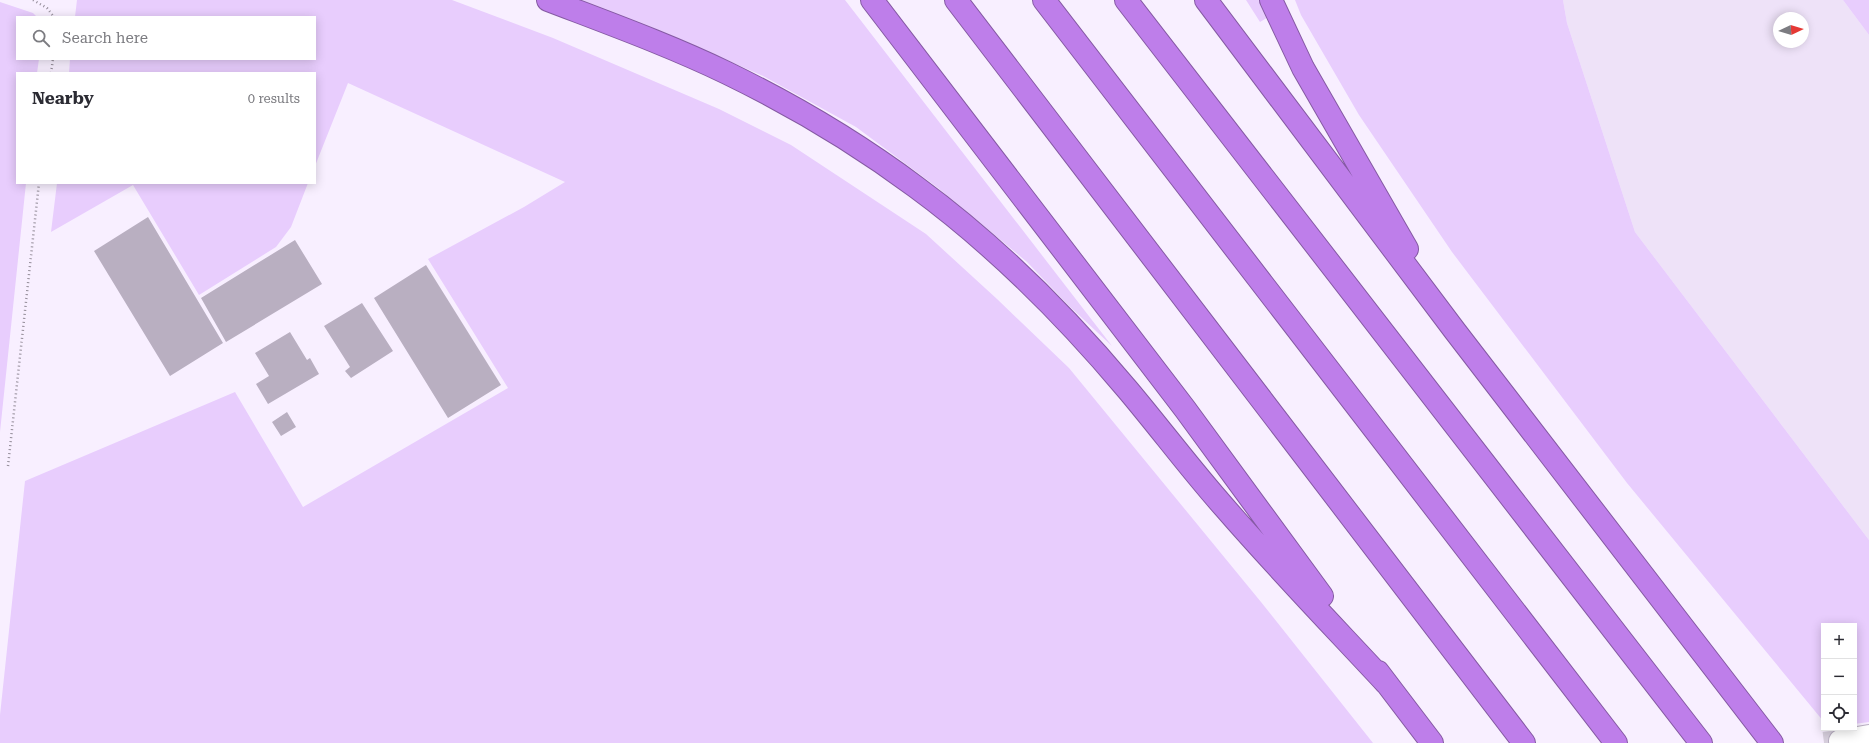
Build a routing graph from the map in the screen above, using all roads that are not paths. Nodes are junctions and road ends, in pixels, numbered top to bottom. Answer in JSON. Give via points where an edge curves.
{"nodes":[{"id":1,"x":548,"y":0,"type":"edge"},
{"id":2,"x":872,"y":0,"type":"edge"},
{"id":3,"x":956,"y":0,"type":"edge"},
{"id":4,"x":1044,"y":0,"type":"edge"},
{"id":5,"x":1126,"y":0,"type":"edge"},
{"id":6,"x":1206,"y":0,"type":"edge"},
{"id":7,"x":1271,"y":0,"type":"edge"},
{"id":8,"x":1455,"y":331,"type":"junction"},
{"id":9,"x":1386,"y":683,"type":"junction"},
{"id":10,"x":1869,"y":736,"type":"edge"},
{"id":11,"x":1840,"y":741,"type":"dead end"},
{"id":12,"x":1432,"y":743,"type":"edge"},
{"id":13,"x":1524,"y":743,"type":"edge"},
{"id":14,"x":1616,"y":743,"type":"edge"},
{"id":15,"x":1701,"y":743,"type":"edge"},
{"id":16,"x":1772,"y":743,"type":"edge"}],
"edges":[{"from":1,"to":9,"type":"highway","via":[[638,35],[766,92],[873,157],[962,223],[1030,283],[1080,336],[1224,508]]},
{"from":2,"to":9,"type":"highway","via":[[1185,409]]},
{"from":3,"to":13,"type":"highway"},
{"from":4,"to":14,"type":"highway"},
{"from":5,"to":15,"type":"highway"},
{"from":6,"to":8,"type":"highway"},
{"from":7,"to":8,"type":"highway","via":[[1303,68]]},
{"from":8,"to":16,"type":"highway"},
{"from":9,"to":12,"type":"highway"},
{"from":10,"to":11,"type":"street"}]}
